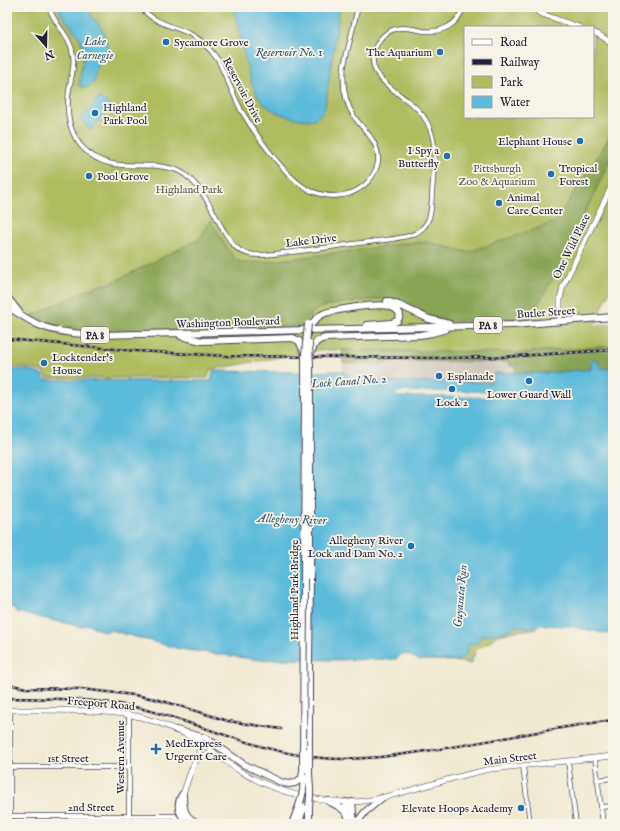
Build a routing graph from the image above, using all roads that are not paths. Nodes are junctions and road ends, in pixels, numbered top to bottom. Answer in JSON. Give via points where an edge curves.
{"nodes":[{"id":1,"x":49,"y":7,"type":"edge"},
{"id":2,"x":141,"y":7,"type":"edge"},
{"id":3,"x":358,"y":7,"type":"edge"},
{"id":4,"x":463,"y":7,"type":"edge"},
{"id":5,"x":534,"y":7,"type":"edge"},
{"id":6,"x":576,"y":26,"type":"edge"},
{"id":7,"x":594,"y":32,"type":"edge"},
{"id":8,"x":613,"y":44,"type":"edge"},
{"id":9,"x":613,"y":183,"type":"edge"},
{"id":10,"x":7,"y":297,"type":"edge"},
{"id":11,"x":7,"y":306,"type":"edge"},
{"id":12,"x":22,"y":316,"type":"junction"},
{"id":13,"x":613,"y":317,"type":"edge"},
{"id":14,"x":560,"y":321,"type":"junction"},
{"id":15,"x":309,"y":326,"type":"junction"},
{"id":16,"x":457,"y":326,"type":"junction"},
{"id":17,"x":171,"y":334,"type":"junction"},
{"id":18,"x":307,"y":354,"type":"junction"},
{"id":19,"x":9,"y":710,"type":"edge"},
{"id":20,"x":128,"y":714,"type":"junction"},
{"id":21,"x":176,"y":730,"type":"junction"},
{"id":22,"x":9,"y":739,"type":"edge"},
{"id":23,"x":201,"y":744,"type":"junction"},
{"id":24,"x":215,"y":753,"type":"junction"},
{"id":25,"x":613,"y":756,"type":"edge"},
{"id":26,"x":595,"y":758,"type":"junction"},
{"id":27,"x":197,"y":761,"type":"junction"},
{"id":28,"x":568,"y":761,"type":"junction"},
{"id":29,"x":523,"y":766,"type":"junction"},
{"id":30,"x":9,"y":767,"type":"edge"},
{"id":31,"x":128,"y":767,"type":"junction"},
{"id":32,"x":193,"y":768,"type":"junction"},
{"id":33,"x":306,"y":772,"type":"junction"},
{"id":34,"x":613,"y":778,"type":"edge"},
{"id":35,"x":597,"y":780,"type":"junction"},
{"id":36,"x":411,"y":790,"type":"joint"},
{"id":37,"x":183,"y":794,"type":"junction"},
{"id":38,"x":385,"y":797,"type":"junction"},
{"id":39,"x":328,"y":801,"type":"junction"},
{"id":40,"x":349,"y":802,"type":"junction"},
{"id":41,"x":305,"y":804,"type":"junction"},
{"id":42,"x":613,"y":806,"type":"edge"},
{"id":43,"x":601,"y":807,"type":"junction"},
{"id":44,"x":347,"y":814,"type":"junction"},
{"id":45,"x":9,"y":816,"type":"edge"},
{"id":46,"x":129,"y":816,"type":"junction"},
{"id":47,"x":10,"y":824,"type":"edge"},
{"id":48,"x":129,"y":824,"type":"edge"},
{"id":49,"x":180,"y":824,"type":"edge"},
{"id":50,"x":192,"y":824,"type":"edge"},
{"id":51,"x":200,"y":824,"type":"edge"},
{"id":52,"x":292,"y":824,"type":"edge"},
{"id":53,"x":298,"y":824,"type":"edge"},
{"id":54,"x":309,"y":824,"type":"edge"},
{"id":55,"x":350,"y":824,"type":"edge"},
{"id":56,"x":355,"y":824,"type":"edge"},
{"id":57,"x":530,"y":824,"type":"edge"},
{"id":58,"x":576,"y":824,"type":"edge"},
{"id":59,"x":603,"y":824,"type":"edge"}],
"edges":[{"from":1,"to":4,"type":"street","name":"Lake Drive","via":[[72,46],[74,64],[68,115],[73,134],[82,147],[94,157],[108,163],[166,167],[184,174],[202,193],[233,245],[242,252],[260,255],[413,235],[423,229],[431,208],[434,154],[432,134],[426,120],[417,109],[385,84],[377,74],[373,55],[378,41],[387,32],[397,28],[441,30],[455,22]]},
{"from":2,"to":3,"type":"street","name":"Reservoir Drive","via":[[156,20],[192,35],[206,46],[220,65],[237,102],[265,146],[305,188],[332,196],[354,192],[363,186],[374,174],[378,162],[373,141],[355,117],[345,96],[344,65]]},
{"from":5,"to":6,"type":"main road","via":[[542,14]]},
{"from":7,"to":8,"type":"main road"},
{"from":9,"to":14,"type":"main road","name":"One Wild Place","via":[[563,286]]},
{"from":10,"to":12,"type":"highway","number":"PA 8"},
{"from":11,"to":12,"type":"highway","name":"Washington Boulevard","number":"PA 8"},
{"from":12,"to":17,"type":"highway","name":"Washington Boulevard","number":"PA 8","via":[[48,328],[83,334]]},
{"from":13,"to":14,"type":"highway","name":"Butler Street","number":"PA 8"},
{"from":14,"to":16,"type":"highway","name":"Butler Street","number":"PA 8"},
{"from":15,"to":15,"type":"highway","via":[[318,316],[328,312],[375,305],[393,307],[400,315],[398,320],[391,323]]},
{"from":15,"to":16,"type":"highway","name":"Washington Boulevard","number":"PA 8"},
{"from":15,"to":16,"type":"highway","via":[[313,316],[324,309],[380,301]]},
{"from":15,"to":17,"type":"highway","name":"Washington Boulevard","number":"PA 8"},
{"from":15,"to":18,"type":"highway","name":"Highland Park Bridge","bridge":true},
{"from":16,"to":18,"type":"highway","via":[[420,335],[326,338],[317,341]]},
{"from":17,"to":18,"type":"highway","via":[[202,341],[293,338]]},
{"from":18,"to":33,"type":"highway","name":"Highland Park Bridge","bridge":true,"via":[[310,577]]},
{"from":19,"to":20,"type":"main road","name":"Freeport Road","via":[[69,710]]},
{"from":19,"to":22,"type":"street"},
{"from":20,"to":21,"type":"main road","name":"Freeport Road"},
{"from":20,"to":31,"type":"street","name":"Western Avenue"},
{"from":21,"to":23,"type":"main road","name":"Freeport Road"},
{"from":21,"to":33,"type":"highway","via":[[205,738],[244,764],[283,783],[294,783]]},
{"from":22,"to":30,"type":"street"},
{"from":23,"to":24,"type":"main road","name":"Freeport Road"},
{"from":23,"to":27,"type":"main road"},
{"from":23,"to":32,"type":"main road"},
{"from":24,"to":27,"type":"main road","via":[[203,756]]},
{"from":24,"to":39,"type":"main road","name":"Freeport Road","via":[[240,771],[267,785],[298,796]]},
{"from":25,"to":26,"type":"main road","name":"Main Street"},
{"from":26,"to":28,"type":"main road","name":"Main Street"},
{"from":26,"to":35,"type":"street"},
{"from":27,"to":32,"type":"main road"},
{"from":28,"to":29,"type":"main road","name":"Main Street"},
{"from":28,"to":58,"type":"street"},
{"from":29,"to":36,"type":"main road","name":"Main Street","via":[[491,769]]},
{"from":29,"to":57,"type":"street"},
{"from":30,"to":31,"type":"street","name":"1st Street"},
{"from":30,"to":45,"type":"street"},
{"from":31,"to":46,"type":"street","name":"Western Avenue"},
{"from":32,"to":37,"type":"main road"},
{"from":33,"to":41,"type":"highway","name":"Highland Park Bridge","bridge":true,"via":[[303,791]]},
{"from":33,"to":41,"type":"highway","name":"Highland Park Bridge","bridge":true,"via":[[310,797]]},
{"from":34,"to":35,"type":"street"},
{"from":35,"to":43,"type":"street"},
{"from":36,"to":38,"type":"main road","name":"Freeport Road"},
{"from":37,"to":50,"type":"highway","via":[[179,808],[184,818]]},
{"from":37,"to":51,"type":"highway","via":[[186,814]]},
{"from":38,"to":40,"type":"main road","name":"Freeport Road"},
{"from":38,"to":56,"type":"highway","via":[[365,812]]},
{"from":39,"to":40,"type":"main road","name":"Freeport Road"},
{"from":39,"to":44,"type":"highway"},
{"from":40,"to":44,"type":"highway"},
{"from":40,"to":56,"type":"highway"},
{"from":41,"to":52,"type":"highway","name":"Highland Park Bridge"},
{"from":41,"to":53,"type":"highway","name":"Highland Park Bridge"},
{"from":41,"to":54,"type":"highway"},
{"from":42,"to":43,"type":"street"},
{"from":43,"to":59,"type":"street"},
{"from":44,"to":55,"type":"highway"},
{"from":45,"to":46,"type":"street","name":"2nd Street"},
{"from":45,"to":47,"type":"street"},
{"from":46,"to":48,"type":"street","name":"Western Avenue"},
{"from":46,"to":49,"type":"street","name":"2nd Street","via":[[176,816]]}]}
